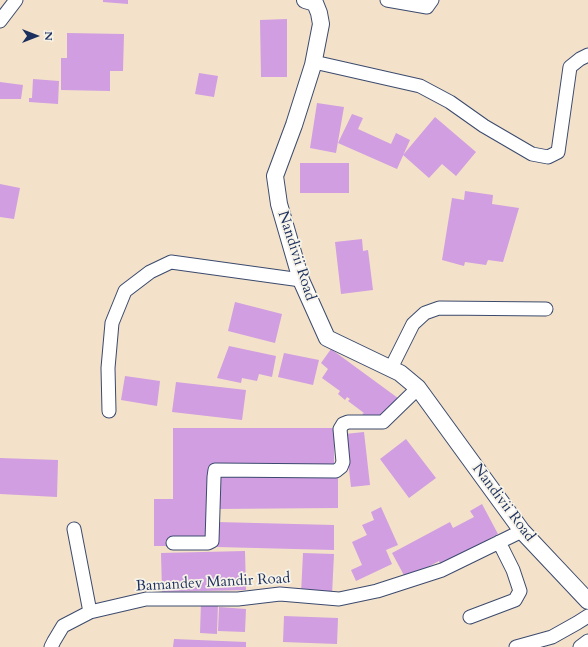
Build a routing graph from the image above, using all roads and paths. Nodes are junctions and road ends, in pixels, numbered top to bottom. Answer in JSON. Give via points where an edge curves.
{"nodes":[{"id":1,"x":16,"y":0,"type":"edge"},
{"id":2,"x":387,"y":0,"type":"edge"},
{"id":3,"x":432,"y":0,"type":"edge"},
{"id":4,"x":314,"y":1,"type":"edge"},
{"id":5,"x":0,"y":21,"type":"edge"},
{"id":6,"x":588,"y":55,"type":"edge"},
{"id":7,"x":314,"y":62,"type":"junction"},
{"id":8,"x":301,"y":280,"type":"junction"},
{"id":9,"x":546,"y":309,"type":"dead end"},
{"id":10,"x":391,"y":368,"type":"junction"},
{"id":11,"x":418,"y":388,"type":"junction"},
{"id":12,"x":109,"y":412,"type":"dead end"},
{"id":13,"x":74,"y":529,"type":"dead end"},
{"id":14,"x":522,"y":531,"type":"junction"},
{"id":15,"x":499,"y":542,"type":"junction"},
{"id":16,"x":173,"y":543,"type":"dead end"},
{"id":17,"x":588,"y":601,"type":"edge"},
{"id":18,"x":90,"y":612,"type":"junction"},
{"id":19,"x":470,"y":616,"type":"dead end"},
{"id":20,"x":588,"y":616,"type":"edge"},
{"id":21,"x":588,"y":641,"type":"edge"},
{"id":22,"x":553,"y":642,"type":"edge"},
{"id":23,"x":51,"y":647,"type":"edge"},
{"id":24,"x":516,"y":647,"type":"edge"},
{"id":25,"x":580,"y":647,"type":"edge"}],
"edges":[{"from":1,"to":5,"type":"street"},
{"from":2,"to":3,"type":"street","via":[[428,7]]},
{"from":4,"to":7,"type":"street","name":"Nandivii Road","via":[[321,24]]},
{"from":6,"to":7,"type":"street","via":[[570,67],[558,152],[548,157],[532,154],[420,86]]},
{"from":7,"to":8,"type":"street","name":"Nandivii Road","via":[[275,176],[279,204]]},
{"from":8,"to":10,"type":"street","name":"Nandivii Road","via":[[327,338]]},
{"from":8,"to":12,"type":"street","via":[[171,262],[150,272],[125,291],[112,323],[108,368]]},
{"from":9,"to":10,"type":"street","via":[[439,308],[424,312],[414,324]]},
{"from":10,"to":11,"type":"street","name":"Nandivii Road"},
{"from":11,"to":14,"type":"street","name":"Nandivii Road"},
{"from":11,"to":16,"type":"street","via":[[383,422],[343,424],[340,429],[343,462],[336,471],[215,470],[212,541],[208,544]]},
{"from":13,"to":18,"type":"street"},
{"from":14,"to":15,"type":"street","name":"Bamandev Mandir Road"},
{"from":14,"to":17,"type":"street","name":"Nandivii Road"},
{"from":15,"to":18,"type":"street","name":"Bamandev Mandir Road","via":[[442,570],[377,591],[339,599],[280,594],[238,599],[146,599]]},
{"from":15,"to":19,"type":"street","via":[[520,591],[515,600]]},
{"from":18,"to":23,"type":"street","name":"Bamandev Mandir Road","via":[[63,626]]},
{"from":20,"to":22,"type":"street"},
{"from":21,"to":25,"type":"street"},
{"from":22,"to":24,"type":"street"}]}
